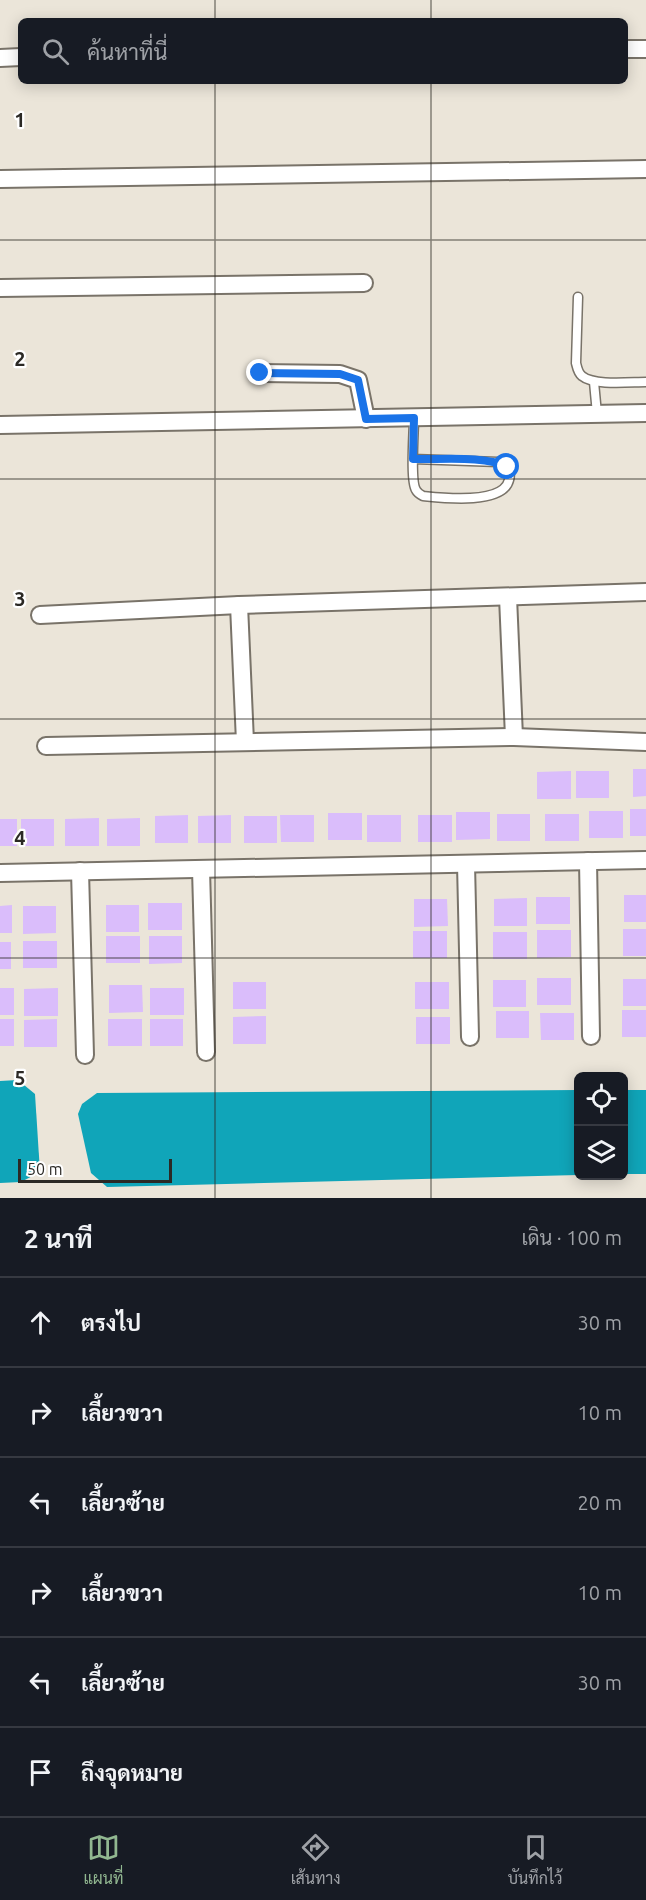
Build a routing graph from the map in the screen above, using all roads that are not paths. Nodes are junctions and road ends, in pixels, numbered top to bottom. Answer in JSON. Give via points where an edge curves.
{"nodes":[{"id":1,"x":628,"y":49,"type":"edge"},
{"id":2,"x":646,"y":49,"type":"edge"},
{"id":3,"x":0,"y":57,"type":"edge"},
{"id":4,"x":18,"y":57,"type":"edge"},
{"id":5,"x":646,"y":169,"type":"edge"},
{"id":6,"x":0,"y":179,"type":"edge"},
{"id":7,"x":364,"y":283,"type":"dead end"},
{"id":8,"x":0,"y":288,"type":"edge"},
{"id":9,"x":578,"y":297,"type":"dead end"},
{"id":10,"x":260,"y":373,"type":"dead end"},
{"id":11,"x":594,"y":382,"type":"junction"},
{"id":12,"x":646,"y":382,"type":"edge"},
{"id":13,"x":646,"y":413,"type":"edge"},
{"id":14,"x":597,"y":414,"type":"junction"},
{"id":15,"x":414,"y":418,"type":"junction"},
{"id":16,"x":366,"y":419,"type":"junction"},
{"id":17,"x":0,"y":425,"type":"edge"},
{"id":18,"x":413,"y":459,"type":"junction"},
{"id":19,"x":646,"y":592,"type":"edge"},
{"id":20,"x":508,"y":597,"type":"junction"},
{"id":21,"x":239,"y":605,"type":"junction"},
{"id":22,"x":40,"y":615,"type":"dead end"},
{"id":23,"x":514,"y":737,"type":"junction"},
{"id":24,"x":245,"y":742,"type":"junction"},
{"id":25,"x":646,"y":742,"type":"edge"},
{"id":26,"x":46,"y":746,"type":"dead end"},
{"id":27,"x":646,"y":860,"type":"edge"},
{"id":28,"x":588,"y":861,"type":"junction"},
{"id":29,"x":466,"y":864,"type":"junction"},
{"id":30,"x":201,"y":869,"type":"junction"},
{"id":31,"x":80,"y":871,"type":"junction"},
{"id":32,"x":0,"y":873,"type":"edge"},
{"id":33,"x":591,"y":1036,"type":"dead end"},
{"id":34,"x":470,"y":1037,"type":"dead end"},
{"id":35,"x":206,"y":1052,"type":"dead end"},
{"id":36,"x":85,"y":1055,"type":"dead end"}],
"edges":[{"from":1,"to":2,"type":"street"},
{"from":3,"to":4,"type":"street"},
{"from":5,"to":6,"type":"street"},
{"from":7,"to":8,"type":"street"},
{"from":9,"to":11,"type":"lane","via":[[576,363],[583,377]]},
{"from":10,"to":16,"type":"street","via":[[340,374],[358,380]]},
{"from":11,"to":12,"type":"lane"},
{"from":11,"to":14,"type":"lane"},
{"from":13,"to":14,"type":"street"},
{"from":14,"to":15,"type":"street"},
{"from":15,"to":16,"type":"street"},
{"from":15,"to":18,"type":"lane"},
{"from":16,"to":17,"type":"street"},
{"from":18,"to":18,"type":"lane","via":[[498,462],[507,467],[510,477],[503,491],[496,495],[423,496],[413,483]]},
{"from":19,"to":20,"type":"street"},
{"from":20,"to":21,"type":"street"},
{"from":20,"to":23,"type":"street"},
{"from":21,"to":22,"type":"street"},
{"from":21,"to":24,"type":"street"},
{"from":23,"to":24,"type":"street"},
{"from":23,"to":25,"type":"street"},
{"from":24,"to":26,"type":"street"},
{"from":27,"to":28,"type":"street"},
{"from":28,"to":29,"type":"street"},
{"from":28,"to":33,"type":"street"},
{"from":29,"to":30,"type":"street"},
{"from":29,"to":34,"type":"street"},
{"from":30,"to":31,"type":"street"},
{"from":30,"to":35,"type":"street"},
{"from":31,"to":32,"type":"street"},
{"from":31,"to":36,"type":"street"}]}
